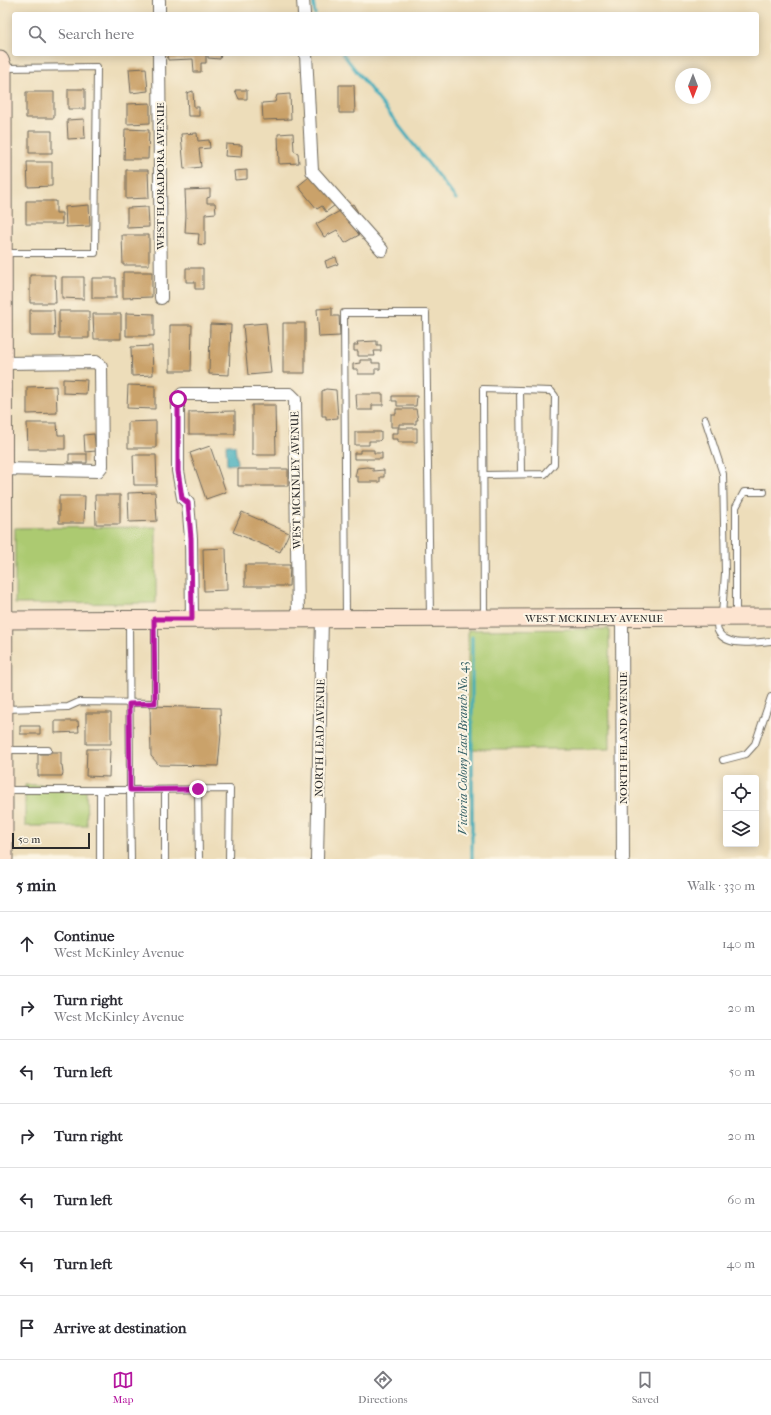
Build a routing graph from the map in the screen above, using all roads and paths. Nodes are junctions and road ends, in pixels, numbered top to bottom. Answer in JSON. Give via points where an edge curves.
{"nodes":[{"id":1,"x":159,"y":0,"type":"edge"},
{"id":2,"x":303,"y":0,"type":"edge"},
{"id":3,"x":159,"y":12,"type":"edge"},
{"id":4,"x":304,"y":12,"type":"edge"},
{"id":5,"x":159,"y":56,"type":"edge"},
{"id":6,"x":306,"y":56,"type":"edge"},
{"id":7,"x":1,"y":64,"type":"edge"},
{"id":8,"x":382,"y":250,"type":"dead end"},
{"id":9,"x":3,"y":253,"type":"junction"},
{"id":10,"x":161,"y":298,"type":"dead end"},
{"id":11,"x":3,"y":363,"type":"junction"},
{"id":12,"x":520,"y":390,"type":"junction"},
{"id":13,"x":706,"y":419,"type":"dead end"},
{"id":14,"x":3,"y":469,"type":"junction"},
{"id":15,"x":521,"y":474,"type":"junction"},
{"id":16,"x":484,"y":475,"type":"junction"},
{"id":17,"x":764,"y":492,"type":"dead end"},
{"id":18,"x":725,"y":617,"type":"junction"},
{"id":19,"x":771,"y":617,"type":"edge"},
{"id":20,"x":298,"y":618,"type":"junction"},
{"id":21,"x":322,"y":618,"type":"junction"},
{"id":22,"x":346,"y":618,"type":"junction"},
{"id":23,"x":430,"y":618,"type":"junction"},
{"id":24,"x":484,"y":618,"type":"junction"},
{"id":25,"x":622,"y":618,"type":"junction"},
{"id":26,"x":128,"y":619,"type":"junction"},
{"id":27,"x":154,"y":619,"type":"junction"},
{"id":28,"x":192,"y":619,"type":"junction"},
{"id":29,"x":1,"y":620,"type":"edge"},
{"id":30,"x":771,"y":641,"type":"edge"},
{"id":31,"x":771,"y":697,"type":"edge"},
{"id":32,"x":129,"y":704,"type":"junction"},
{"id":33,"x":3,"y":709,"type":"junction"},
{"id":34,"x":3,"y":750,"type":"junction"},
{"id":35,"x":48,"y":750,"type":"dead end"},
{"id":36,"x":723,"y":760,"type":"dead end"},
{"id":37,"x":198,"y":789,"type":"junction"},
{"id":38,"x":4,"y":790,"type":"junction"},
{"id":39,"x":130,"y":790,"type":"junction"},
{"id":40,"x":165,"y":790,"type":"junction"},
{"id":41,"x":100,"y":791,"type":"junction"},
{"id":42,"x":4,"y":859,"type":"edge"},
{"id":43,"x":100,"y":859,"type":"edge"},
{"id":44,"x":131,"y":859,"type":"edge"},
{"id":45,"x":166,"y":859,"type":"edge"},
{"id":46,"x":199,"y":859,"type":"edge"},
{"id":47,"x":229,"y":859,"type":"edge"},
{"id":48,"x":317,"y":859,"type":"edge"},
{"id":49,"x":623,"y":859,"type":"edge"}],
"edges":[{"from":1,"to":3,"type":"street"},
{"from":2,"to":4,"type":"street"},
{"from":5,"to":10,"type":"street","name":"WEST FLORADORA AVENUE"},
{"from":6,"to":8,"type":"street","via":[[312,171]]},
{"from":7,"to":9,"type":"main road"},
{"from":7,"to":9,"type":"lane","via":[[97,67],[95,253]]},
{"from":9,"to":11,"type":"main road"},
{"from":11,"to":14,"type":"main road"},
{"from":11,"to":14,"type":"street","via":[[96,362],[101,368],[102,466],[98,471]]},
{"from":12,"to":15,"type":"lane"},
{"from":12,"to":15,"type":"lane","via":[[551,391],[555,396],[554,464],[545,474]]},
{"from":12,"to":16,"type":"lane","via":[[483,389]]},
{"from":13,"to":18,"type":"lane","via":[[723,474]]},
{"from":14,"to":29,"type":"main road"},
{"from":15,"to":16,"type":"lane"},
{"from":16,"to":24,"type":"lane"},
{"from":17,"to":18,"type":"lane","via":[[744,492],[736,507]]},
{"from":18,"to":19,"type":"main road","name":"WEST MCKINLEY AVENUE"},
{"from":18,"to":25,"type":"main road","name":"WEST MCKINLEY AVENUE"},
{"from":18,"to":30,"type":"lane","via":[[718,631],[723,638],[732,642]]},
{"from":20,"to":21,"type":"main road","name":"WEST MCKINLEY AVENUE"},
{"from":20,"to":28,"type":"main road","name":"WEST MCKINLEY AVENUE"},
{"from":20,"to":28,"type":"street","name":"WEST MCKINLEY AVENUE","via":[[295,399],[290,394],[182,394],[178,399],[178,471],[182,498],[188,503]]},
{"from":21,"to":22,"type":"main road","name":"WEST MCKINLEY AVENUE"},
{"from":21,"to":48,"type":"street","name":"NORTH LEAD AVENUE"},
{"from":22,"to":23,"type":"main road","name":"WEST MCKINLEY AVENUE"},
{"from":22,"to":23,"type":"lane","via":[[344,313],[426,313]]},
{"from":23,"to":24,"type":"main road","name":"WEST MCKINLEY AVENUE"},
{"from":24,"to":25,"type":"main road","name":"WEST MCKINLEY AVENUE"},
{"from":25,"to":49,"type":"street","name":"NORTH FELAND AVENUE"},
{"from":26,"to":27,"type":"main road","name":"WEST MCKINLEY AVENUE"},
{"from":26,"to":29,"type":"main road","name":"WEST MCKINLEY AVENUE"},
{"from":26,"to":32,"type":"lane"},
{"from":27,"to":28,"type":"main road","name":"WEST MCKINLEY AVENUE"},
{"from":27,"to":32,"type":"lane","via":[[155,703]]},
{"from":29,"to":33,"type":"main road"},
{"from":31,"to":36,"type":"lane","via":[[755,744],[746,754]]},
{"from":32,"to":33,"type":"lane","via":[[79,702],[68,707]]},
{"from":32,"to":39,"type":"lane"},
{"from":33,"to":34,"type":"main road"},
{"from":34,"to":35,"type":"lane"},
{"from":34,"to":38,"type":"main road"},
{"from":37,"to":40,"type":"lane"},
{"from":37,"to":46,"type":"lane"},
{"from":37,"to":47,"type":"lane","via":[[230,789]]},
{"from":38,"to":41,"type":"lane"},
{"from":38,"to":42,"type":"main road"},
{"from":39,"to":40,"type":"lane"},
{"from":39,"to":41,"type":"lane"},
{"from":39,"to":44,"type":"lane"},
{"from":40,"to":45,"type":"lane"},
{"from":41,"to":43,"type":"lane"}]}
